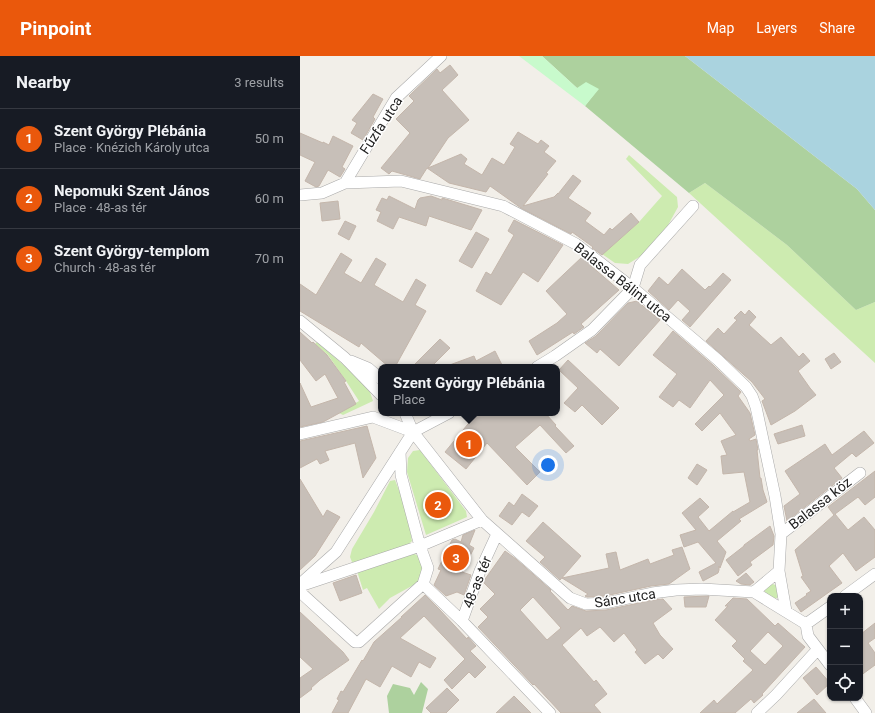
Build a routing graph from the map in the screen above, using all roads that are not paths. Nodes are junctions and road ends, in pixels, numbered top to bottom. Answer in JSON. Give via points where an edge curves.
{"nodes":[{"id":1,"x":441,"y":56,"type":"edge"},
{"id":2,"x":345,"y":183,"type":"junction"},
{"id":3,"x":300,"y":195,"type":"edge"},
{"id":4,"x":693,"y":206,"type":"dead end"},
{"id":5,"x":633,"y":288,"type":"junction"},
{"id":6,"x":300,"y":321,"type":"edge"},
{"id":7,"x":346,"y":358,"type":"junction"},
{"id":8,"x":542,"y":364,"type":"edge"},
{"id":9,"x":378,"y":376,"type":"edge"},
{"id":10,"x":378,"y":392,"type":"edge"},
{"id":11,"x":405,"y":416,"type":"edge"},
{"id":12,"x":443,"y":416,"type":"edge"},
{"id":13,"x":413,"y":432,"type":"junction"},
{"id":14,"x":300,"y":434,"type":"edge"},
{"id":15,"x":400,"y":452,"type":"junction"},
{"id":16,"x":860,"y":473,"type":"dead end"},
{"id":17,"x":482,"y":520,"type":"junction"},
{"id":18,"x":497,"y":534,"type":"junction"},
{"id":19,"x":781,"y":534,"type":"junction"},
{"id":20,"x":420,"y":546,"type":"junction"},
{"id":21,"x":779,"y":572,"type":"junction"},
{"id":22,"x":875,"y":574,"type":"edge"},
{"id":23,"x":422,"y":584,"type":"junction"},
{"id":24,"x":300,"y":585,"type":"edge"},
{"id":25,"x":300,"y":592,"type":"edge"},
{"id":26,"x":754,"y":592,"type":"junction"},
{"id":27,"x":849,"y":593,"type":"edge"},
{"id":28,"x":827,"y":609,"type":"edge"},
{"id":29,"x":786,"y":611,"type":"junction"},
{"id":30,"x":462,"y":620,"type":"junction"},
{"id":31,"x":806,"y":624,"type":"junction"},
{"id":32,"x":818,"y":649,"type":"junction"},
{"id":33,"x":827,"y":661,"type":"edge"},
{"id":34,"x":857,"y":701,"type":"edge"},
{"id":35,"x":550,"y":713,"type":"edge"},
{"id":36,"x":758,"y":713,"type":"edge"},
{"id":37,"x":866,"y":713,"type":"edge"}],
"edges":[{"from":1,"to":2,"type":"street","name":"Fűzfa utca","via":[[396,98]]},
{"from":2,"to":3,"type":"street","name":"Balassa Bálint utca","via":[[322,193]]},
{"from":2,"to":5,"type":"street","name":"Balassa Bálint utca","via":[[401,181],[502,206],[576,244]]},
{"from":4,"to":5,"type":"street","via":[[640,265]]},
{"from":5,"to":8,"type":"street","via":[[592,330]]},
{"from":5,"to":19,"type":"street","name":"Balassa Bálint utca","via":[[718,360],[752,396],[758,414]]},
{"from":6,"to":7,"type":"street"},
{"from":7,"to":9,"type":"street","via":[[368,368]]},
{"from":7,"to":10,"type":"street"},
{"from":11,"to":13,"type":"street"},
{"from":12,"to":13,"type":"street"},
{"from":13,"to":14,"type":"street","via":[[373,417]]},
{"from":13,"to":15,"type":"street"},
{"from":13,"to":17,"type":"street"},
{"from":15,"to":20,"type":"street","via":[[401,476]]},
{"from":15,"to":24,"type":"street","via":[[336,552]]},
{"from":16,"to":19,"type":"street","name":"Balassa köz"},
{"from":17,"to":18,"type":"street"},
{"from":17,"to":20,"type":"street"},
{"from":18,"to":26,"type":"street","name":"Sánc utca","via":[[570,598],[586,604],[606,604],[676,590]]},
{"from":18,"to":30,"type":"street","name":"48-as tér"},
{"from":19,"to":21,"type":"street","name":"Balassa Bálint utca"},
{"from":20,"to":23,"type":"street","via":[[428,568]]},
{"from":20,"to":24,"type":"street"},
{"from":21,"to":26,"type":"street"},
{"from":21,"to":29,"type":"street"},
{"from":22,"to":27,"type":"street"},
{"from":23,"to":25,"type":"street","via":[[359,642],[355,642]]},
{"from":23,"to":30,"type":"street","name":"48-as tér"},
{"from":26,"to":29,"type":"street","name":"Sánc utca"},
{"from":28,"to":31,"type":"street"},
{"from":29,"to":31,"type":"street","name":"Sánc utca"},
{"from":30,"to":35,"type":"street"},
{"from":31,"to":32,"type":"street","via":[[808,636]]},
{"from":32,"to":33,"type":"street"},
{"from":32,"to":36,"type":"street"},
{"from":34,"to":37,"type":"street"}]}
